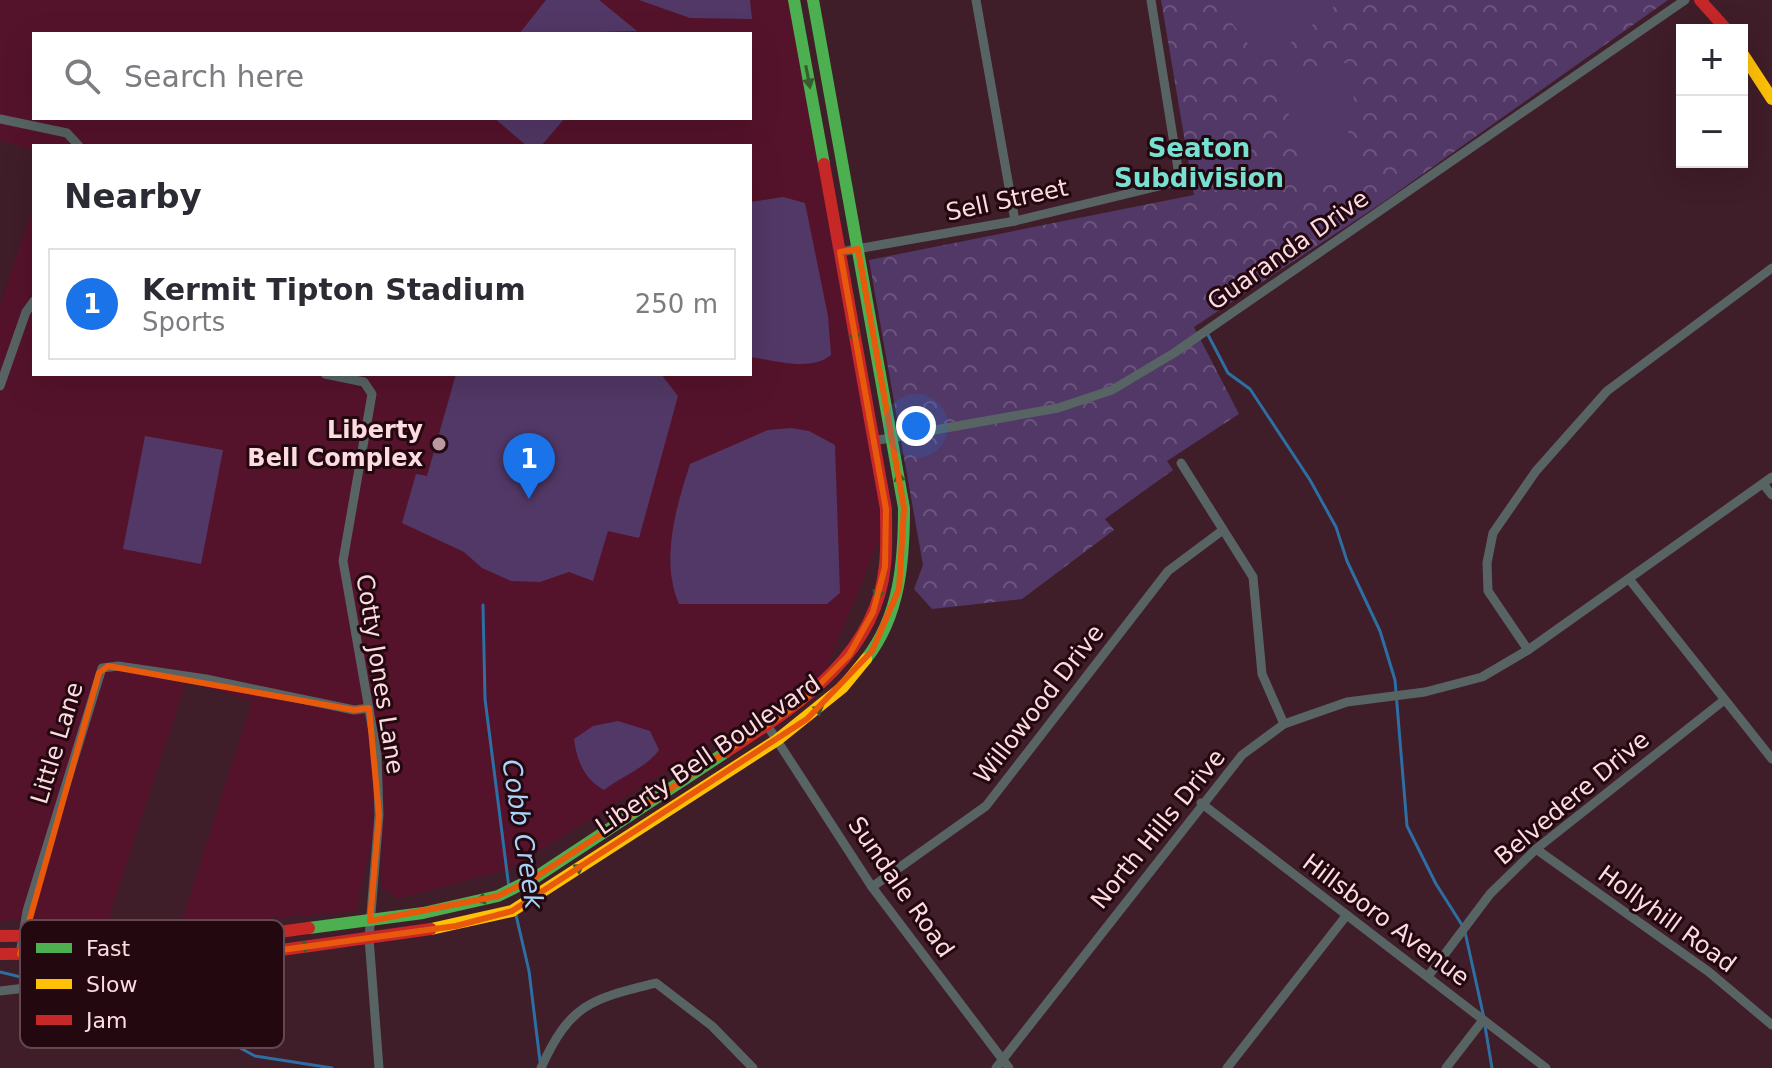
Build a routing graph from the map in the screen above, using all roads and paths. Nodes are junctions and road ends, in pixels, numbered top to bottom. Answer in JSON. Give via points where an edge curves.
{"nodes":[{"id":1,"x":794,"y":0,"type":"edge"},
{"id":2,"x":813,"y":0,"type":"edge"},
{"id":3,"x":976,"y":0,"type":"edge"},
{"id":4,"x":1151,"y":0,"type":"edge"},
{"id":5,"x":1685,"y":0,"type":"edge"},
{"id":6,"x":1700,"y":0,"type":"edge"},
{"id":7,"x":1722,"y":24,"type":"edge"},
{"id":8,"x":1748,"y":62,"type":"edge"},
{"id":9,"x":1772,"y":99,"type":"edge"},
{"id":10,"x":1,"y":117,"type":"edge"},
{"id":11,"x":77,"y":144,"type":"edge"},
{"id":12,"x":1015,"y":221,"type":"junction"},
{"id":13,"x":858,"y":249,"type":"junction"},
{"id":14,"x":840,"y":252,"type":"junction"},
{"id":15,"x":1772,"y":268,"type":"edge"},
{"id":16,"x":32,"y":304,"type":"edge"},
{"id":17,"x":335,"y":376,"type":"edge"},
{"id":18,"x":0,"y":386,"type":"edge"},
{"id":19,"x":892,"y":438,"type":"junction"},
{"id":20,"x":873,"y":441,"type":"junction"},
{"id":21,"x":1181,"y":463,"type":"dead end"},
{"id":22,"x":1772,"y":477,"type":"edge"},
{"id":23,"x":1763,"y":484,"type":"junction"},
{"id":24,"x":1772,"y":495,"type":"edge"},
{"id":25,"x":1223,"y":530,"type":"junction"},
{"id":26,"x":1629,"y":579,"type":"junction"},
{"id":27,"x":1528,"y":650,"type":"junction"},
{"id":28,"x":1723,"y":701,"type":"junction"},
{"id":29,"x":369,"y":708,"type":"junction"},
{"id":30,"x":1284,"y":724,"type":"junction"},
{"id":31,"x":767,"y":725,"type":"junction"},
{"id":32,"x":777,"y":740,"type":"junction"},
{"id":33,"x":1772,"y":759,"type":"edge"},
{"id":34,"x":1201,"y":803,"type":"junction"},
{"id":35,"x":1536,"y":849,"type":"junction"},
{"id":36,"x":872,"y":887,"type":"junction"},
{"id":37,"x":1346,"y":916,"type":"junction"},
{"id":38,"x":25,"y":920,"type":"edge"},
{"id":39,"x":370,"y":921,"type":"junction"},
{"id":40,"x":284,"y":932,"type":"edge"},
{"id":41,"x":0,"y":936,"type":"edge"},
{"id":42,"x":20,"y":936,"type":"joint"},
{"id":43,"x":369,"y":938,"type":"junction"},
{"id":44,"x":284,"y":950,"type":"edge"},
{"id":45,"x":0,"y":954,"type":"edge"},
{"id":46,"x":20,"y":954,"type":"joint"},
{"id":47,"x":1429,"y":975,"type":"junction"},
{"id":48,"x":20,"y":989,"type":"edge"},
{"id":49,"x":0,"y":991,"type":"edge"},
{"id":50,"x":1483,"y":1020,"type":"junction"},
{"id":51,"x":1772,"y":1025,"type":"edge"},
{"id":52,"x":1003,"y":1065,"type":"edge"},
{"id":53,"x":379,"y":1068,"type":"edge"},
{"id":54,"x":541,"y":1068,"type":"edge"},
{"id":55,"x":753,"y":1068,"type":"edge"},
{"id":56,"x":1227,"y":1068,"type":"edge"},
{"id":57,"x":1446,"y":1068,"type":"edge"},
{"id":58,"x":1546,"y":1068,"type":"edge"}],
"edges":[{"from":1,"to":14,"type":"street","name":"Liberty Bell Boulevard","one_way":true},
{"from":2,"to":13,"type":"street","name":"Liberty Bell Boulevard"},
{"from":3,"to":12,"type":"street"},
{"from":4,"to":12,"type":"street","name":"Sell Street","via":[[1180,181]]},
{"from":5,"to":19,"type":"street","name":"Guaranda Drive","via":[[1174,353],[1112,390],[1058,408]]},
{"from":6,"to":7,"type":"street"},
{"from":8,"to":9,"type":"street"},
{"from":10,"to":11,"type":"street","via":[[67,133]]},
{"from":12,"to":13,"type":"street","name":"Sell Street"},
{"from":13,"to":14,"type":"street","name":"Sell Street"},
{"from":13,"to":19,"type":"street","name":"Liberty Bell Boulevard"},
{"from":14,"to":20,"type":"street","name":"Liberty Bell Boulevard","one_way":true},
{"from":15,"to":27,"type":"street","via":[[1607,391],[1536,471],[1493,533],[1488,591]]},
{"from":16,"to":18,"type":"street"},
{"from":17,"to":29,"type":"street","name":"Cotty Jones Lane","via":[[364,382],[372,394],[343,561]]},
{"from":19,"to":20,"type":"street","name":"Guaranda Drive"},
{"from":32,"to":19,"type":"street","name":"Liberty Bell Boulevard","one_way":true,"via":[[859,671],[891,614],[905,536]]},
{"from":20,"to":31,"type":"street","name":"Liberty Bell Boulevard","one_way":true,"via":[[886,509],[885,567],[873,612],[830,677]]},
{"from":21,"to":25,"type":"street"},
{"from":22,"to":23,"type":"street","name":"North Hills Drive"},
{"from":23,"to":24,"type":"street"},
{"from":23,"to":26,"type":"street","name":"North Hills Drive"},
{"from":25,"to":30,"type":"street","via":[[1253,577],[1262,674]]},
{"from":25,"to":36,"type":"street","name":"Willowood Drive","via":[[1168,571],[986,806]]},
{"from":26,"to":27,"type":"street","name":"North Hills Drive"},
{"from":26,"to":28,"type":"street"},
{"from":27,"to":30,"type":"street","name":"North Hills Drive","via":[[1482,677],[1425,692],[1347,702]]},
{"from":28,"to":33,"type":"street"},
{"from":28,"to":35,"type":"street","name":"Belvedere Drive"},
{"from":29,"to":38,"type":"street","name":"Little Lane","via":[[354,710],[206,679],[102,668]]},
{"from":29,"to":39,"type":"street","name":"Cotty Jones Lane","via":[[379,815]]},
{"from":30,"to":34,"type":"street","name":"North Hills Drive","via":[[1242,755]]},
{"from":31,"to":32,"type":"street","name":"Sundale Road"},
{"from":31,"to":39,"type":"street","name":"Liberty Bell Boulevard","one_way":true,"via":[[536,877],[498,896]]},
{"from":32,"to":36,"type":"street","name":"Sundale Road"},
{"from":43,"to":32,"type":"street","name":"Liberty Bell Boulevard","one_way":true,"via":[[456,926],[512,911]]},
{"from":34,"to":37,"type":"street","name":"Hillsboro Avenue"},
{"from":34,"to":52,"type":"street","name":"North Hills Drive"},
{"from":35,"to":47,"type":"street","name":"Belvedere Drive","via":[[1490,894]]},
{"from":35,"to":51,"type":"street","name":"Hollyhill Road","via":[[1709,972]]},
{"from":36,"to":52,"type":"street","name":"Sundale Road"},
{"from":37,"to":47,"type":"street","name":"Hillsboro Avenue"},
{"from":37,"to":56,"type":"street"},
{"from":39,"to":40,"type":"street","name":"Liberty Bell Boulevard"},
{"from":39,"to":43,"type":"street","name":"Cotty Jones Lane"},
{"from":41,"to":42,"type":"street","name":"Liberty Bell Boulevard"},
{"from":42,"to":46,"type":"street","name":"Little Lane"},
{"from":44,"to":43,"type":"street","name":"Liberty Bell Boulevard","one_way":true},
{"from":43,"to":53,"type":"street","name":"Cotty Jones Lane"},
{"from":45,"to":46,"type":"street","name":"Liberty Bell Boulevard"},
{"from":47,"to":50,"type":"street","name":"Hillsboro Avenue"},
{"from":48,"to":49,"type":"street"},
{"from":50,"to":57,"type":"street"},
{"from":50,"to":58,"type":"street","name":"Hillsboro Avenue"},
{"from":54,"to":55,"type":"street","via":[[567,1022],[596,998],[656,983],[712,1026]]}]}
